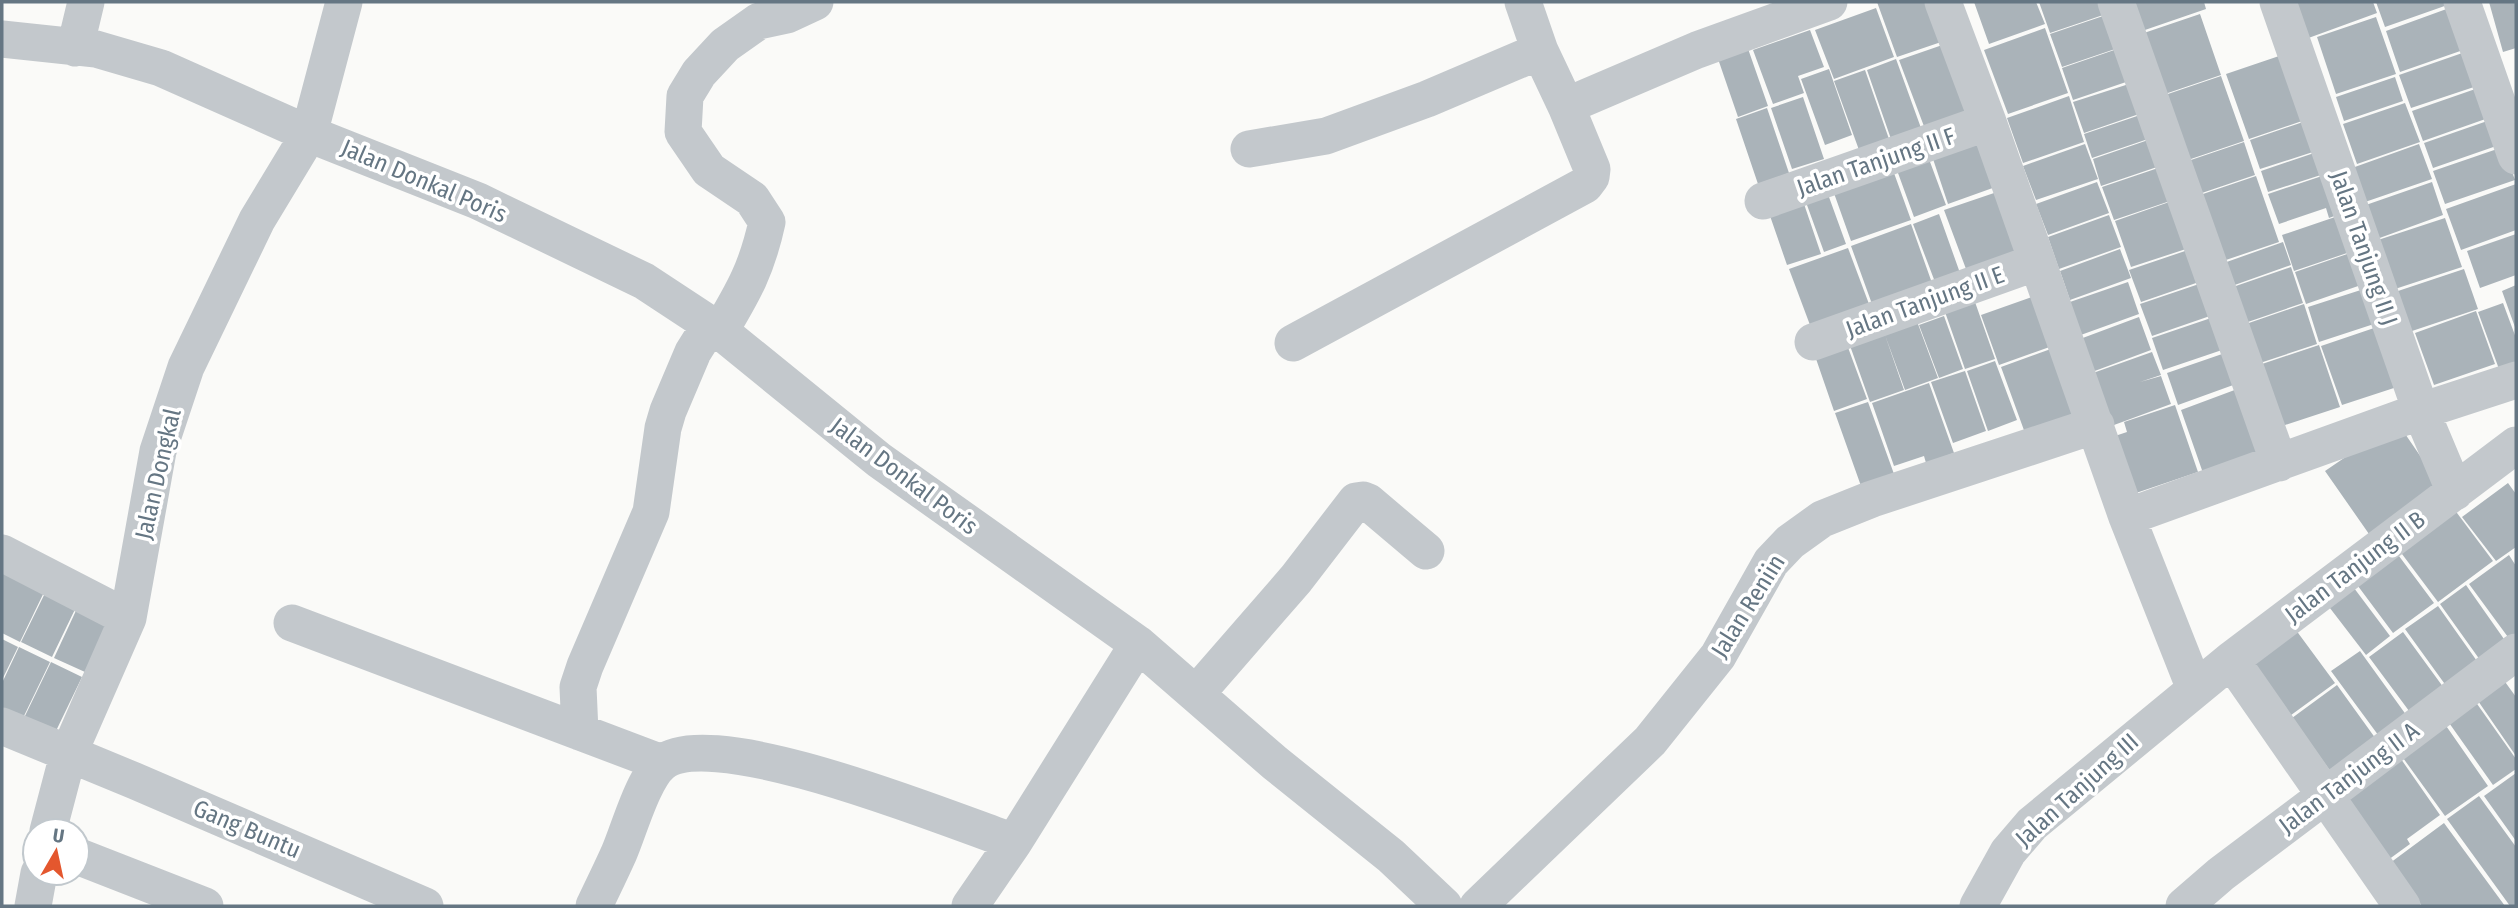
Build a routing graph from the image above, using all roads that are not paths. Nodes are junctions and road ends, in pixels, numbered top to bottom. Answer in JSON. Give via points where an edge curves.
{"nodes":[{"id":1,"x":86,"y":2,"type":"edge"},
{"id":2,"x":344,"y":2,"type":"edge"},
{"id":3,"x":815,"y":2,"type":"edge"},
{"id":4,"x":1523,"y":2,"type":"edge"},
{"id":5,"x":1829,"y":2,"type":"edge"},
{"id":6,"x":1943,"y":2,"type":"edge"},
{"id":7,"x":2116,"y":2,"type":"edge"},
{"id":8,"x":2278,"y":2,"type":"edge"},
{"id":9,"x":2462,"y":2,"type":"edge"},
{"id":10,"x":2,"y":39,"type":"edge"},
{"id":11,"x":75,"y":48,"type":"junction"},
{"id":12,"x":1540,"y":51,"type":"junction"},
{"id":13,"x":1566,"y":106,"type":"junction"},
{"id":14,"x":1988,"y":122,"type":"junction"},
{"id":15,"x":309,"y":134,"type":"junction"},
{"id":16,"x":2515,"y":148,"type":"edge"},
{"id":17,"x":1249,"y":149,"type":"dead end"},
{"id":18,"x":1763,"y":201,"type":"dead end"},
{"id":19,"x":2037,"y":262,"type":"junction"},
{"id":20,"x":715,"y":328,"type":"junction"},
{"id":21,"x":1813,"y":342,"type":"dead end"},
{"id":22,"x":1293,"y":343,"type":"dead end"},
{"id":23,"x":2516,"y":380,"type":"edge"},
{"id":24,"x":2421,"y":411,"type":"junction"},
{"id":25,"x":2096,"y":425,"type":"junction"},
{"id":26,"x":2516,"y":445,"type":"edge"},
{"id":27,"x":2279,"y":463,"type":"junction"},
{"id":28,"x":2455,"y":492,"type":"junction"},
{"id":29,"x":2127,"y":517,"type":"junction"},
{"id":30,"x":1426,"y":551,"type":"dead end"},
{"id":31,"x":2,"y":553,"type":"edge"},
{"id":32,"x":128,"y":618,"type":"junction"},
{"id":33,"x":292,"y":623,"type":"dead end"},
{"id":34,"x":1138,"y":644,"type":"junction"},
{"id":35,"x":2516,"y":652,"type":"edge"},
{"id":36,"x":2231,"y":660,"type":"junction"},
{"id":37,"x":2195,"y":689,"type":"junction"},
{"id":38,"x":1196,"y":694,"type":"junction"},
{"id":39,"x":2,"y":726,"type":"edge"},
{"id":40,"x":580,"y":732,"type":"junction"},
{"id":41,"x":68,"y":755,"type":"junction"},
{"id":42,"x":662,"y":763,"type":"junction"},
{"id":43,"x":2324,"y":796,"type":"junction"},
{"id":44,"x":52,"y":817,"type":"edge"},
{"id":45,"x":1014,"y":842,"type":"junction"},
{"id":46,"x":91,"y":861,"type":"edge"},
{"id":47,"x":36,"y":887,"type":"edge"},
{"id":48,"x":33,"y":906,"type":"edge"},
{"id":49,"x":205,"y":906,"type":"edge"},
{"id":50,"x":425,"y":906,"type":"edge"},
{"id":51,"x":594,"y":906,"type":"edge"},
{"id":52,"x":970,"y":906,"type":"edge"},
{"id":53,"x":1444,"y":906,"type":"edge"},
{"id":54,"x":1478,"y":906,"type":"edge"},
{"id":55,"x":1978,"y":906,"type":"edge"},
{"id":56,"x":2185,"y":906,"type":"edge"},
{"id":57,"x":2402,"y":906,"type":"edge"}],
"edges":[{"from":1,"to":11,"type":"street"},
{"from":2,"to":15,"type":"street","name":"Jalan Dongkal"},
{"from":3,"to":20,"type":"street","via":[[759,21],[725,45],[685,96],[683,132],[709,170],[752,199],[767,222],[746,287]]},
{"from":4,"to":12,"type":"street"},
{"from":5,"to":13,"type":"street","via":[[1697,50]]},
{"from":6,"to":14,"type":"street"},
{"from":7,"to":27,"type":"street"},
{"from":8,"to":24,"type":"street","name":"Jalan Tanjung II J"},
{"from":9,"to":16,"type":"street"},
{"from":10,"to":11,"type":"street","name":"Jalan Donkal Poris"},
{"from":11,"to":15,"type":"street","name":"Jalan Donkal Poris","via":[[161,68]]},
{"from":12,"to":13,"type":"street"},
{"from":12,"to":17,"type":"street","via":[[1326,136]]},
{"from":13,"to":22,"type":"street","via":[[1592,169],[1585,185]]},
{"from":14,"to":18,"type":"street","name":"Jalan Tanjung II F"},
{"from":14,"to":19,"type":"street"},
{"from":15,"to":20,"type":"street","name":"Jalan Donkal Poris","via":[[478,201],[644,281]]},
{"from":15,"to":32,"type":"street","name":"Jalan Dongkal","via":[[257,220],[186,367],[158,451]]},
{"from":19,"to":21,"type":"street","name":"Jalan Tanjung II E"},
{"from":19,"to":25,"type":"street"},
{"from":20,"to":34,"type":"street","name":"Jalan Donkal Poris","via":[[878,460]]},
{"from":20,"to":40,"type":"street","via":[[693,352],[668,411],[651,512],[578,687]]},
{"from":23,"to":24,"type":"street"},
{"from":24,"to":27,"type":"street"},
{"from":24,"to":28,"type":"street","name":"Jalan Tanjung II J"},
{"from":25,"to":29,"type":"street"},
{"from":25,"to":54,"type":"street","name":"Jalan Reniin","via":[[1872,499],[1822,519],[1790,542],[1771,562],[1718,656],[1650,741]]},
{"from":26,"to":28,"type":"street","name":"Jalan Tanjung II B"},
{"from":27,"to":29,"type":"street"},
{"from":28,"to":36,"type":"street","name":"Jalan Tanjung II B"},
{"from":29,"to":37,"type":"street"},
{"from":30,"to":38,"type":"street","via":[[1368,502],[1356,500],[1296,579]]},
{"from":31,"to":32,"type":"street"},
{"from":32,"to":41,"type":"street","name":"Jalan Dongkal"},
{"from":33,"to":40,"type":"street"},
{"from":34,"to":38,"type":"street","name":"Jalan Donkal Poris"},
{"from":34,"to":45,"type":"street"},
{"from":35,"to":43,"type":"street","name":"Jalan Tanjung II A"},
{"from":36,"to":37,"type":"street","name":"Jalan Tanjung II B"},
{"from":36,"to":43,"type":"street"},
{"from":37,"to":55,"type":"street","name":"Jalan Tanjung III","via":[[2032,824],[2008,852]]},
{"from":38,"to":53,"type":"street","name":"Jalan Donkal Poris","via":[[1391,856]]},
{"from":39,"to":41,"type":"street","name":"Gang Buntu"},
{"from":40,"to":42,"type":"street"},
{"from":41,"to":44,"type":"street","name":"Jalan Dongkal"},
{"from":41,"to":50,"type":"street","name":"Gang Buntu"},
{"from":42,"to":45,"type":"street","via":[[703,753],[813,773]]},
{"from":42,"to":51,"type":"street","via":[[650,776]]},
{"from":43,"to":56,"type":"street","name":"Jalan Tanjung II A"},
{"from":43,"to":57,"type":"street"},
{"from":45,"to":52,"type":"street"},
{"from":46,"to":49,"type":"street"},
{"from":47,"to":48,"type":"street"}]}
